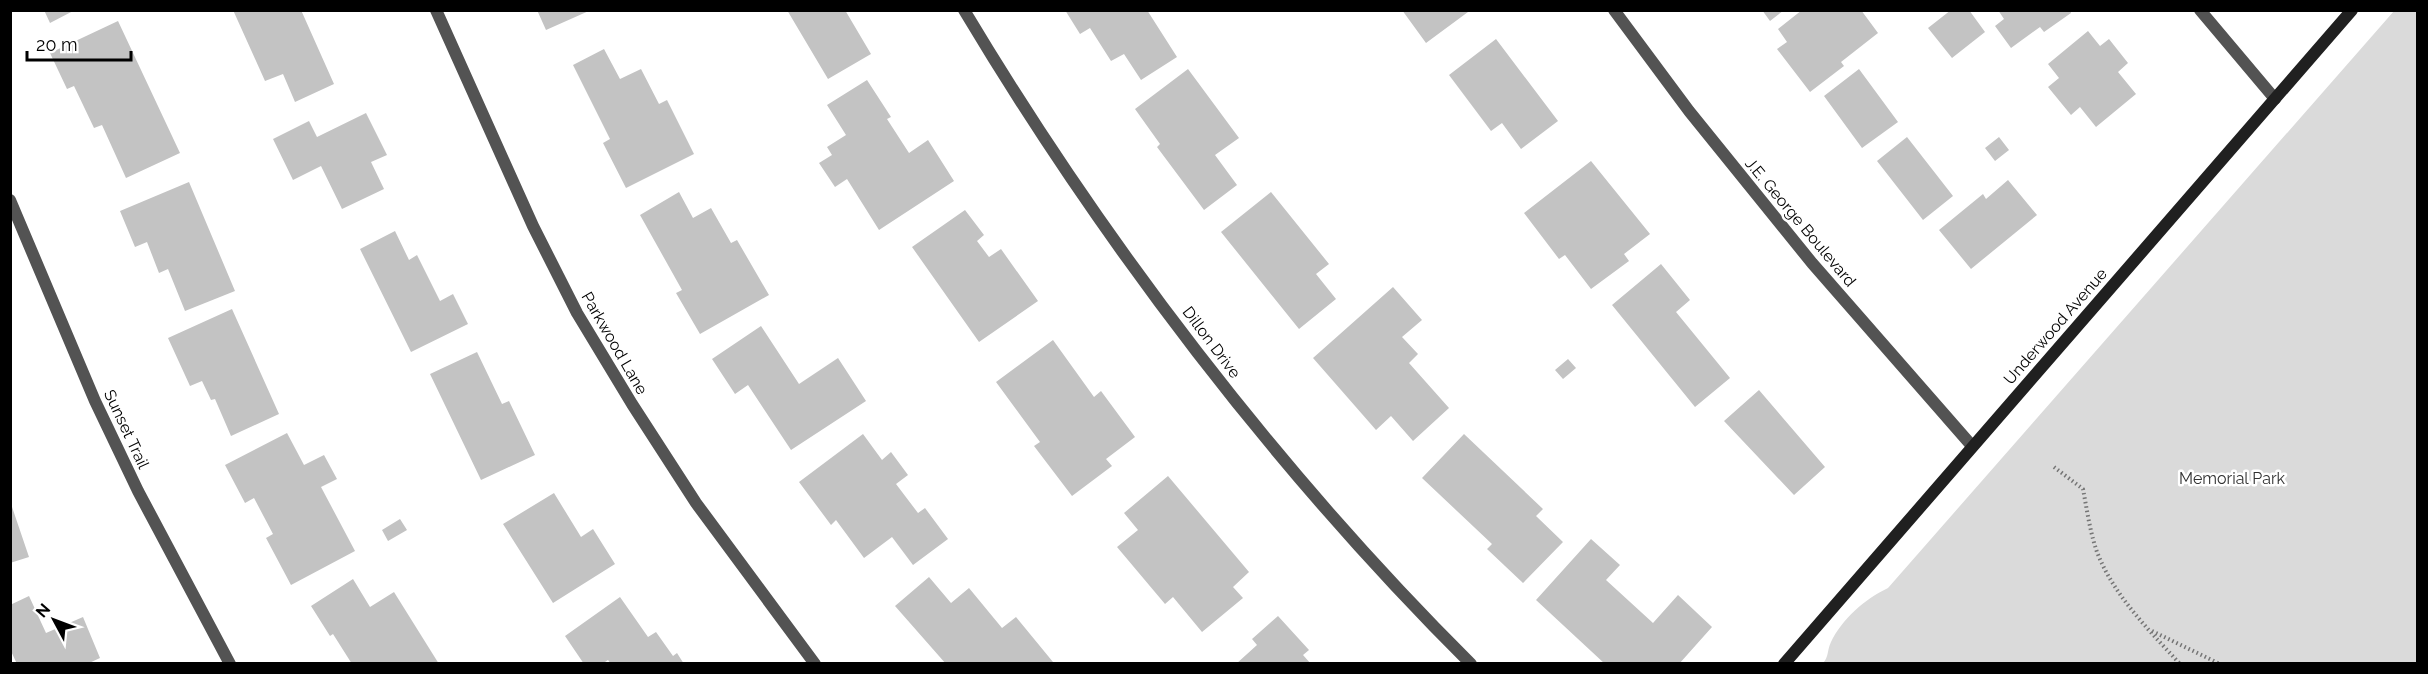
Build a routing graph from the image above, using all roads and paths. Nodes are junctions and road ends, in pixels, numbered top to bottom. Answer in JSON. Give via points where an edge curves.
{"nodes":[{"id":1,"x":436,"y":10,"type":"edge"},
{"id":2,"x":964,"y":10,"type":"edge"},
{"id":3,"x":1614,"y":10,"type":"edge"},
{"id":4,"x":2200,"y":10,"type":"edge"},
{"id":5,"x":2352,"y":10,"type":"edge"},
{"id":6,"x":2275,"y":99,"type":"junction"},
{"id":7,"x":10,"y":200,"type":"edge"},
{"id":8,"x":1972,"y":446,"type":"junction"},
{"id":9,"x":2054,"y":467,"type":"dead end"},
{"id":10,"x":2149,"y":630,"type":"junction"},
{"id":11,"x":230,"y":663,"type":"edge"},
{"id":12,"x":815,"y":663,"type":"edge"},
{"id":13,"x":1471,"y":663,"type":"edge"},
{"id":14,"x":1784,"y":663,"type":"edge"},
{"id":15,"x":2180,"y":663,"type":"edge"},
{"id":16,"x":2220,"y":663,"type":"edge"}],
"edges":[{"from":1,"to":12,"type":"street","name":"Parkwood Lane","via":[[533,226],[577,313],[696,503]]},
{"from":2,"to":13,"type":"street","name":"Dillon Drive","via":[[1011,88],[1113,239],[1220,381],[1418,611]]},
{"from":3,"to":8,"type":"street","name":"J.E. George Boulevard","via":[[1689,111],[1812,263]]},
{"from":4,"to":6,"type":"street"},
{"from":5,"to":6,"type":"main road","name":"Underwood Avenue"},
{"from":6,"to":8,"type":"main road","name":"Underwood Avenue"},
{"from":7,"to":11,"type":"street","name":"Sunset Trail","via":[[95,401]]},
{"from":8,"to":14,"type":"main road","name":"Underwood Avenue"},
{"from":9,"to":10,"type":"path","via":[[2083,489],[2098,554],[2119,594]]},
{"from":10,"to":15,"type":"path"},
{"from":10,"to":16,"type":"path"}]}
